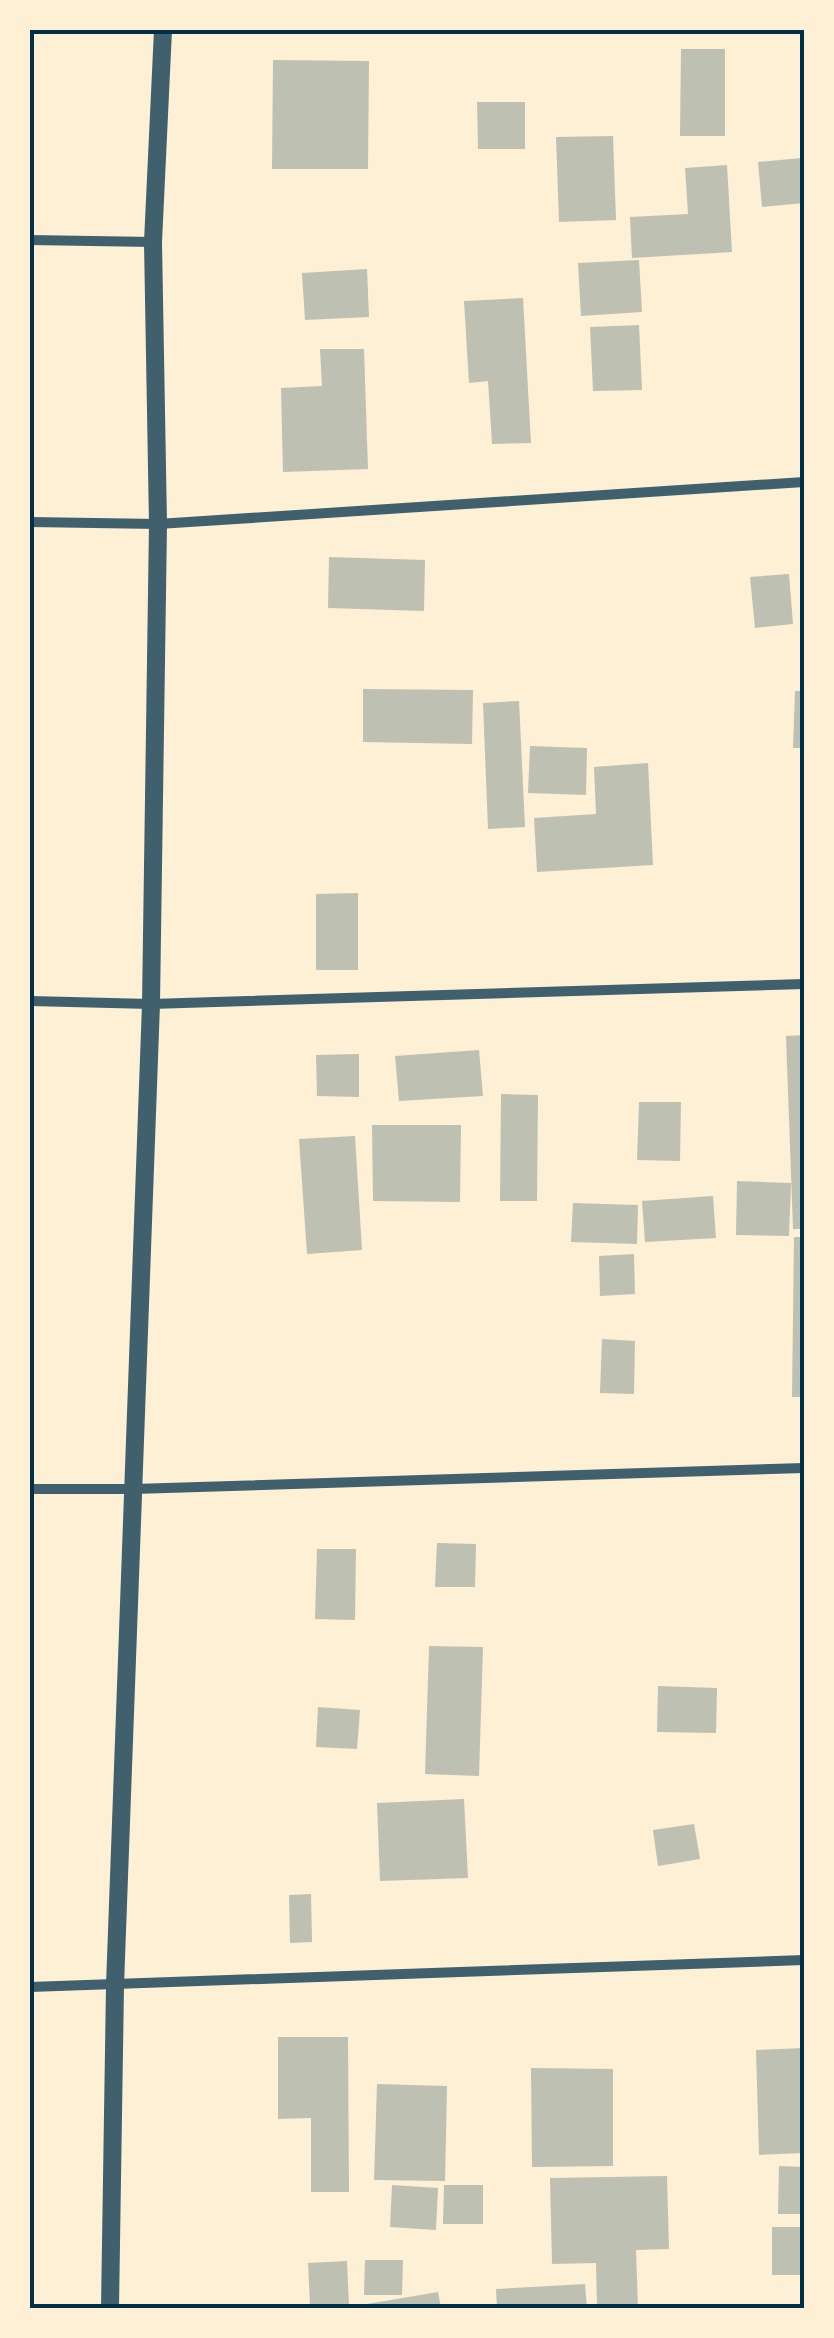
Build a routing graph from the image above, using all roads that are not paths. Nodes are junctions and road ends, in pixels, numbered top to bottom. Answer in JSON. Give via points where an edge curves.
{"nodes":[{"id":1,"x":162,"y":30,"type":"edge"},
{"id":2,"x":30,"y":240,"type":"edge"},
{"id":3,"x":153,"y":242,"type":"junction"},
{"id":4,"x":804,"y":482,"type":"edge"},
{"id":5,"x":30,"y":522,"type":"edge"},
{"id":6,"x":158,"y":524,"type":"junction"},
{"id":7,"x":804,"y":984,"type":"edge"},
{"id":8,"x":30,"y":1001,"type":"edge"},
{"id":9,"x":151,"y":1004,"type":"junction"},
{"id":10,"x":804,"y":1468,"type":"edge"},
{"id":11,"x":30,"y":1489,"type":"edge"},
{"id":12,"x":134,"y":1489,"type":"junction"},
{"id":13,"x":804,"y":1960,"type":"edge"},
{"id":14,"x":115,"y":1986,"type":"junction"},
{"id":15,"x":30,"y":1988,"type":"edge"},
{"id":16,"x":110,"y":2308,"type":"edge"}],
"edges":[{"from":1,"to":3,"type":"street"},
{"from":2,"to":3,"type":"street"},
{"from":3,"to":6,"type":"street"},
{"from":4,"to":6,"type":"street"},
{"from":5,"to":6,"type":"street"},
{"from":6,"to":9,"type":"street"},
{"from":7,"to":9,"type":"street"},
{"from":8,"to":9,"type":"street"},
{"from":9,"to":12,"type":"street"},
{"from":10,"to":12,"type":"street"},
{"from":11,"to":12,"type":"street"},
{"from":12,"to":14,"type":"street"},
{"from":13,"to":14,"type":"street"},
{"from":14,"to":15,"type":"street"},
{"from":14,"to":16,"type":"street"}]}
